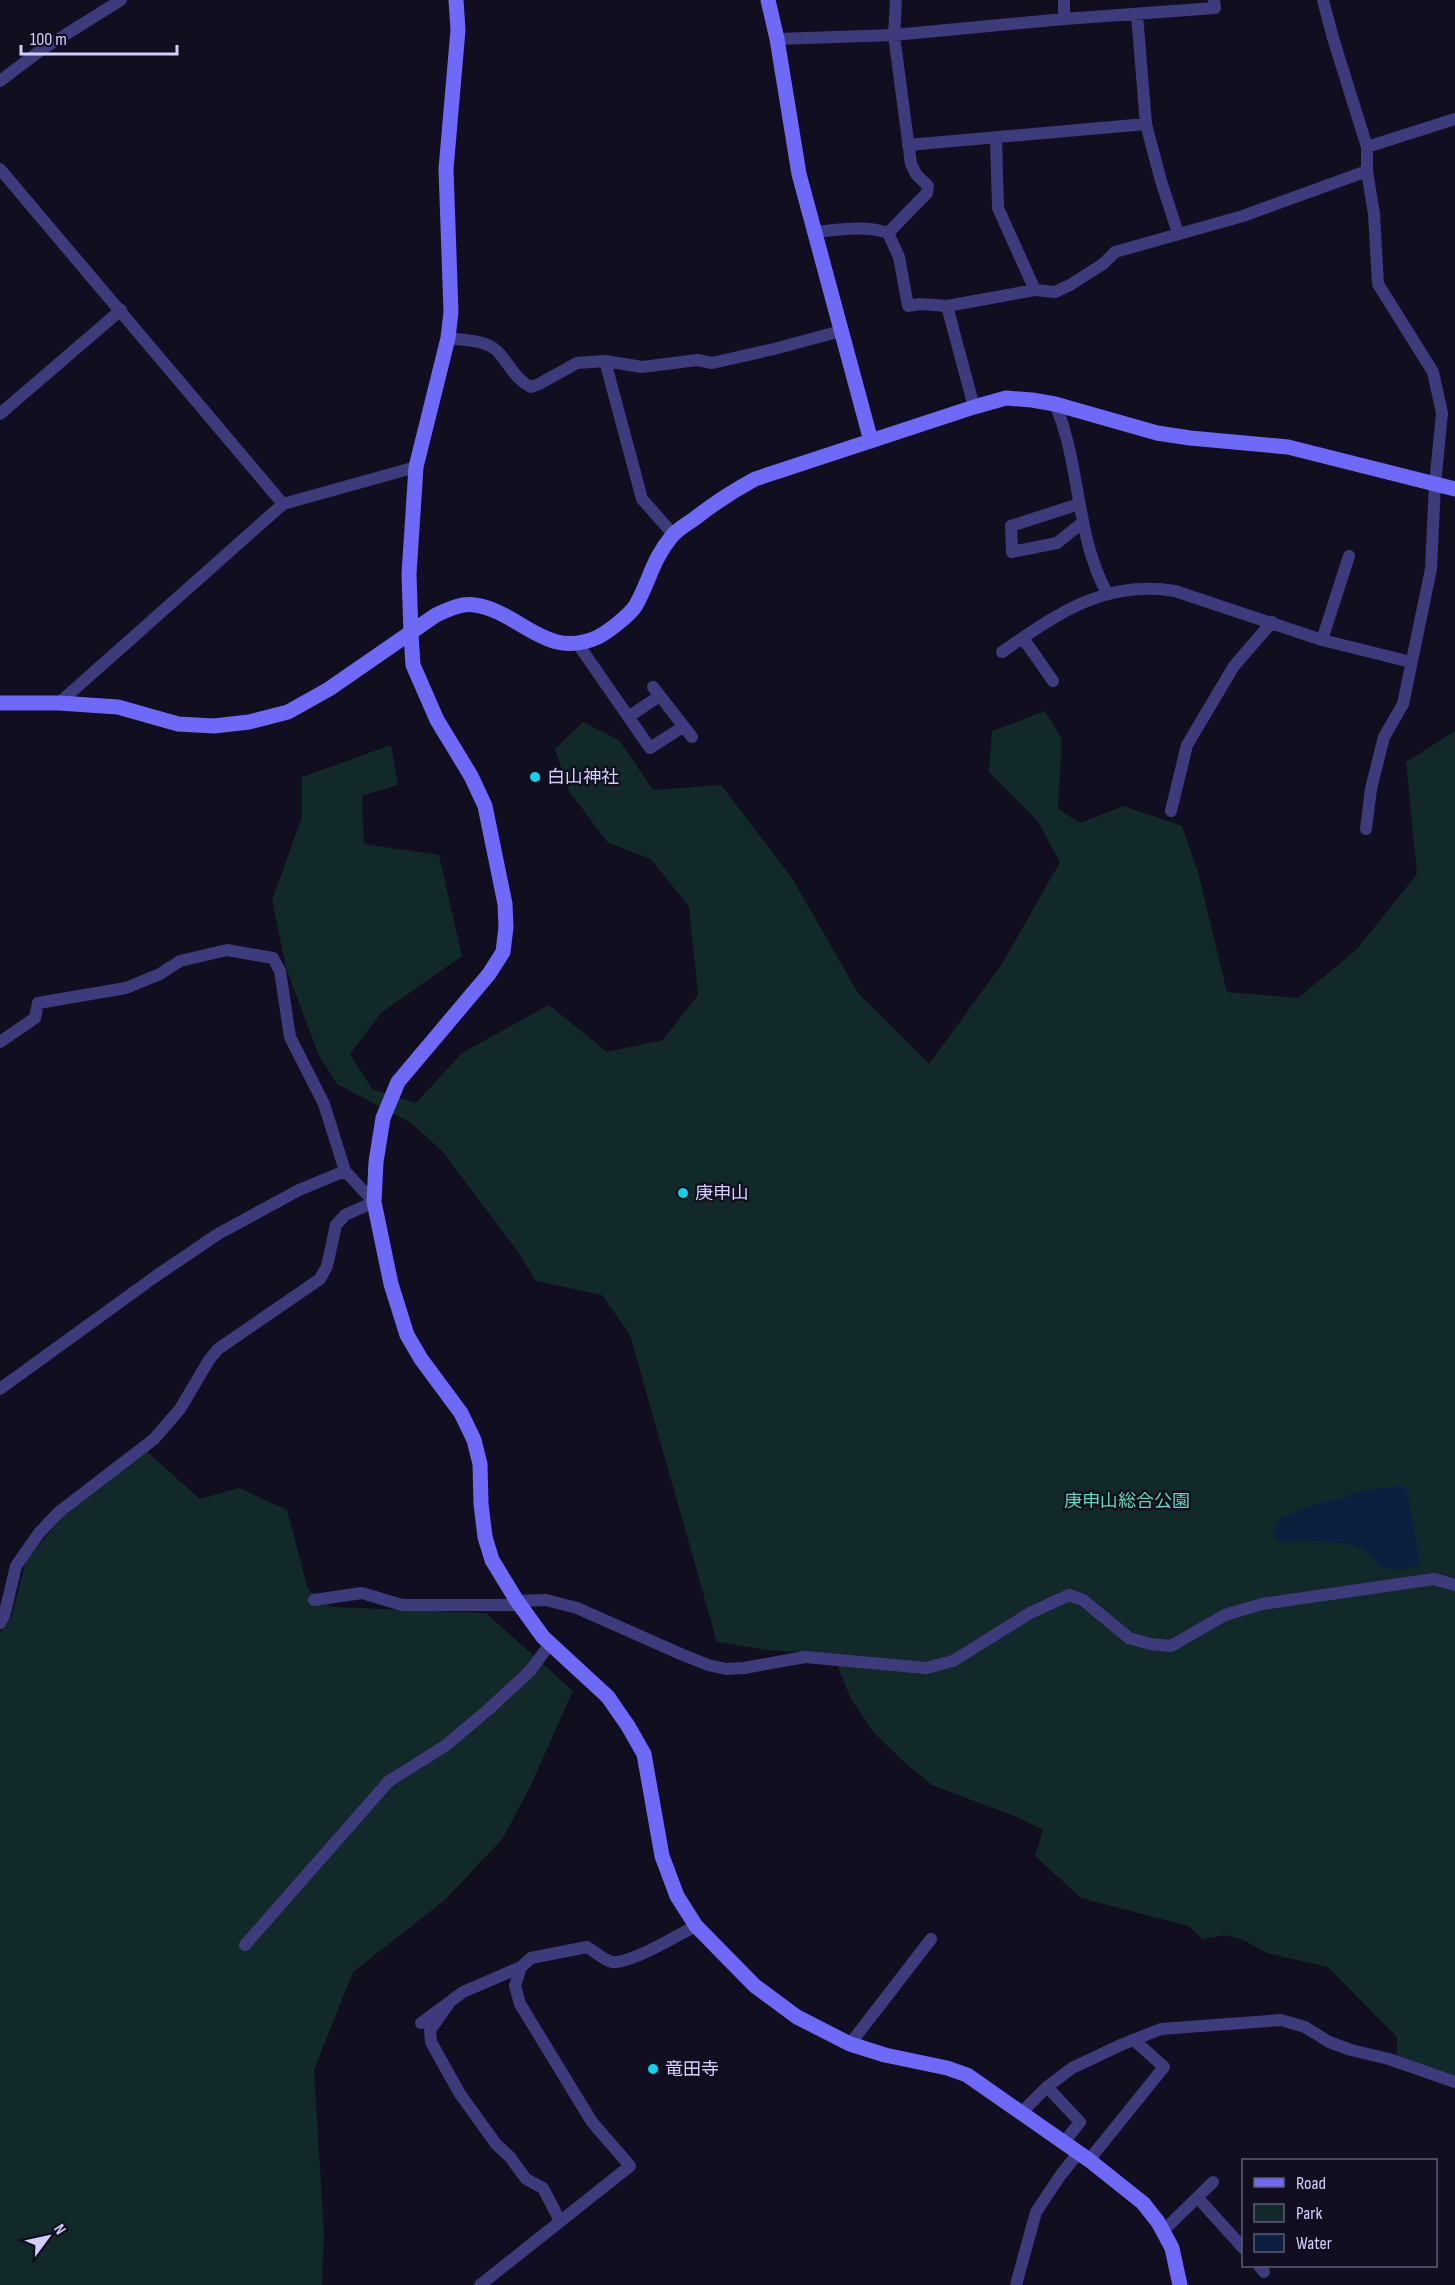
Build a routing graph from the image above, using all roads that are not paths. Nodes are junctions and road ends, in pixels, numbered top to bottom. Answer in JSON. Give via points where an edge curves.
{"nodes":[{"id":1,"x":121,"y":0,"type":"edge"},
{"id":2,"x":456,"y":0,"type":"edge"},
{"id":3,"x":768,"y":0,"type":"edge"},
{"id":4,"x":896,"y":0,"type":"edge"},
{"id":5,"x":1064,"y":0,"type":"edge"},
{"id":6,"x":1214,"y":0,"type":"edge"},
{"id":7,"x":1323,"y":0,"type":"edge"},
{"id":8,"x":1137,"y":15,"type":"junction"},
{"id":9,"x":1064,"y":19,"type":"junction"},
{"id":10,"x":894,"y":35,"type":"junction"},
{"id":11,"x":777,"y":39,"type":"junction"},
{"id":12,"x":0,"y":81,"type":"edge"},
{"id":13,"x":1455,"y":119,"type":"edge"},
{"id":14,"x":1146,"y":124,"type":"junction"},
{"id":15,"x":996,"y":137,"type":"junction"},
{"id":16,"x":908,"y":145,"type":"junction"},
{"id":17,"x":1367,"y":147,"type":"junction"},
{"id":18,"x":0,"y":169,"type":"edge"},
{"id":19,"x":1367,"y":171,"type":"junction"},
{"id":20,"x":814,"y":232,"type":"junction"},
{"id":21,"x":888,"y":233,"type":"junction"},
{"id":22,"x":1178,"y":233,"type":"junction"},
{"id":23,"x":1035,"y":290,"type":"junction"},
{"id":24,"x":947,"y":306,"type":"junction"},
{"id":25,"x":121,"y":310,"type":"junction"},
{"id":26,"x":841,"y":331,"type":"junction"},
{"id":27,"x":448,"y":338,"type":"junction"},
{"id":28,"x":605,"y":361,"type":"junction"},
{"id":29,"x":1055,"y":404,"type":"junction"},
{"id":30,"x":974,"y":407,"type":"junction"},
{"id":31,"x":0,"y":414,"type":"edge"},
{"id":32,"x":871,"y":441,"type":"junction"},
{"id":33,"x":416,"y":467,"type":"junction"},
{"id":34,"x":1435,"y":484,"type":"junction"},
{"id":35,"x":1455,"y":489,"type":"edge"},
{"id":36,"x":284,"y":504,"type":"junction"},
{"id":37,"x":1079,"y":504,"type":"junction"},
{"id":38,"x":1082,"y":523,"type":"junction"},
{"id":39,"x":673,"y":534,"type":"junction"},
{"id":40,"x":1349,"y":556,"type":"dead end"},
{"id":41,"x":1107,"y":593,"type":"junction"},
{"id":42,"x":1272,"y":622,"type":"junction"},
{"id":43,"x":411,"y":634,"type":"junction"},
{"id":44,"x":1023,"y":638,"type":"junction"},
{"id":45,"x":1322,"y":640,"type":"junction"},
{"id":46,"x":580,"y":643,"type":"junction"},
{"id":47,"x":1002,"y":652,"type":"dead end"},
{"id":48,"x":1411,"y":662,"type":"junction"},
{"id":49,"x":1053,"y":681,"type":"dead end"},
{"id":50,"x":0,"y":703,"type":"edge"},
{"id":51,"x":59,"y":703,"type":"junction"},
{"id":52,"x":628,"y":717,"type":"junction"},
{"id":53,"x":683,"y":727,"type":"junction"},
{"id":54,"x":692,"y":737,"type":"dead end"},
{"id":55,"x":1171,"y":811,"type":"dead end"},
{"id":56,"x":1366,"y":829,"type":"dead end"},
{"id":57,"x":0,"y":1042,"type":"edge"},
{"id":58,"x":345,"y":1171,"type":"junction"},
{"id":59,"x":374,"y":1202,"type":"junction"},
{"id":60,"x":0,"y":1389,"type":"edge"},
{"id":61,"x":1455,"y":1585,"type":"edge"},
{"id":62,"x":314,"y":1600,"type":"dead end"},
{"id":63,"x":519,"y":1603,"type":"junction"},
{"id":64,"x":0,"y":1623,"type":"edge"},
{"id":65,"x":550,"y":1644,"type":"junction"},
{"id":66,"x":696,"y":1926,"type":"junction"},
{"id":67,"x":586,"y":1934,"type":"dead end"},
{"id":68,"x":931,"y":1939,"type":"dead end"},
{"id":69,"x":245,"y":1945,"type":"dead end"},
{"id":70,"x":587,"y":1947,"type":"junction"},
{"id":71,"x":521,"y":1967,"type":"junction"},
{"id":72,"x":450,"y":2002,"type":"junction"},
{"id":73,"x":421,"y":2023,"type":"dead end"},
{"id":74,"x":1134,"y":2040,"type":"junction"},
{"id":75,"x":850,"y":2044,"type":"junction"},
{"id":76,"x":1455,"y":2082,"type":"edge"},
{"id":77,"x":1047,"y":2087,"type":"junction"},
{"id":78,"x":1022,"y":2112,"type":"junction"},
{"id":79,"x":1064,"y":2142,"type":"junction"},
{"id":80,"x":1084,"y":2156,"type":"junction"},
{"id":81,"x":1213,"y":2182,"type":"dead end"},
{"id":82,"x":1197,"y":2198,"type":"junction"},
{"id":83,"x":560,"y":2222,"type":"junction"},
{"id":84,"x":1163,"y":2231,"type":"junction"},
{"id":85,"x":1242,"y":2247,"type":"edge"},
{"id":86,"x":480,"y":2285,"type":"edge"},
{"id":87,"x":1016,"y":2285,"type":"edge"},
{"id":88,"x":1180,"y":2285,"type":"edge"}],
"edges":[{"from":1,"to":12,"type":"street"},
{"from":2,"to":27,"type":"street","via":[[458,30],[446,169],[451,312]]},
{"from":3,"to":11,"type":"street"},
{"from":4,"to":10,"type":"street"},
{"from":5,"to":9,"type":"street"},
{"from":6,"to":8,"type":"street","via":[[1215,8]]},
{"from":7,"to":17,"type":"street"},
{"from":8,"to":9,"type":"street"},
{"from":8,"to":14,"type":"street"},
{"from":9,"to":10,"type":"street"},
{"from":10,"to":11,"type":"street"},
{"from":10,"to":16,"type":"street"},
{"from":11,"to":20,"type":"street","via":[[799,174]]},
{"from":13,"to":17,"type":"street"},
{"from":14,"to":15,"type":"street"},
{"from":14,"to":22,"type":"street"},
{"from":15,"to":16,"type":"street"},
{"from":15,"to":23,"type":"street","via":[[998,208]]},
{"from":16,"to":21,"type":"street","via":[[910,164],[928,186],[927,193]]},
{"from":17,"to":19,"type":"street"},
{"from":18,"to":25,"type":"street"},
{"from":19,"to":22,"type":"street","via":[[1242,216]]},
{"from":19,"to":34,"type":"street","via":[[1380,289],[1436,380],[1442,413]]},
{"from":20,"to":21,"type":"street","via":[[851,229]]},
{"from":20,"to":26,"type":"street"},
{"from":21,"to":24,"type":"street","via":[[898,257],[908,306]]},
{"from":22,"to":23,"type":"street","via":[[1115,252],[1103,264],[1055,292]]},
{"from":23,"to":24,"type":"street"},
{"from":24,"to":30,"type":"street"},
{"from":25,"to":31,"type":"street"},
{"from":25,"to":36,"type":"street"},
{"from":26,"to":28,"type":"street","via":[[712,363],[697,360],[642,367]]},
{"from":26,"to":32,"type":"street"},
{"from":27,"to":28,"type":"street","via":[[489,346],[498,352],[516,378],[531,387],[577,363]]},
{"from":27,"to":33,"type":"street"},
{"from":28,"to":39,"type":"street","via":[[642,499]]},
{"from":29,"to":30,"type":"street","via":[[1006,398]]},
{"from":29,"to":34,"type":"street","via":[[1157,433],[1288,447]]},
{"from":29,"to":37,"type":"street","via":[[1063,423]]},
{"from":30,"to":32,"type":"street"},
{"from":32,"to":39,"type":"street","via":[[755,479],[726,494]]},
{"from":33,"to":36,"type":"street"},
{"from":33,"to":43,"type":"street","via":[[409,574]]},
{"from":34,"to":35,"type":"street"},
{"from":34,"to":48,"type":"street","via":[[1431,568]]},
{"from":36,"to":51,"type":"street"},
{"from":37,"to":38,"type":"street"},
{"from":37,"to":38,"type":"street","via":[[1011,526],[1012,552],[1058,543]]},
{"from":38,"to":41,"type":"street"},
{"from":39,"to":46,"type":"street","via":[[654,561],[635,606],[600,636]]},
{"from":40,"to":45,"type":"street"},
{"from":41,"to":42,"type":"street","via":[[1151,587],[1175,591]]},
{"from":41,"to":44,"type":"street","via":[[1058,614]]},
{"from":42,"to":45,"type":"street"},
{"from":42,"to":55,"type":"street","via":[[1234,666],[1187,745]]},
{"from":43,"to":46,"type":"street","via":[[454,606],[474,605],[562,644]]},
{"from":43,"to":51,"type":"street","via":[[288,712],[249,722],[214,726],[178,724],[118,707]]},
{"from":43,"to":59,"type":"street","via":[[413,665],[437,720],[485,806],[506,927],[503,952],[489,974],[398,1082],[383,1118]]},
{"from":44,"to":47,"type":"street"},
{"from":44,"to":49,"type":"street"},
{"from":45,"to":48,"type":"street"},
{"from":46,"to":52,"type":"street"},
{"from":48,"to":56,"type":"street","via":[[1403,704],[1384,737]]},
{"from":50,"to":51,"type":"street"},
{"from":52,"to":53,"type":"street","via":[[650,748]]},
{"from":52,"to":53,"type":"street","via":[[655,692]]},
{"from":53,"to":54,"type":"street"},
{"from":57,"to":58,"type":"street","via":[[35,1018],[38,1004],[126,988],[180,961],[227,950],[273,958],[280,971],[290,1037],[324,1104]]},
{"from":58,"to":59,"type":"street"},
{"from":58,"to":60,"type":"street","via":[[299,1190],[218,1234]]},
{"from":59,"to":63,"type":"street","via":[[391,1284],[407,1335],[461,1413],[474,1440],[480,1464],[485,1537],[492,1560]]},
{"from":59,"to":64,"type":"street","via":[[345,1215],[336,1225],[327,1266],[320,1279],[218,1349],[180,1409],[154,1439],[59,1512],[39,1533],[16,1566]]},
{"from":61,"to":63,"type":"street","via":[[1434,1579],[1262,1604],[1225,1615],[1171,1646],[1129,1638],[1083,1600],[1069,1595],[1030,1613],[953,1662],[926,1668],[805,1657],[726,1669],[700,1662],[577,1608],[546,1600]]},
{"from":62,"to":63,"type":"street","via":[[362,1593],[402,1605]]},
{"from":63,"to":65,"type":"street"},
{"from":65,"to":66,"type":"street","via":[[608,1697],[644,1754],[662,1856],[677,1896]]},
{"from":65,"to":69,"type":"street","via":[[530,1671],[489,1709],[445,1746],[389,1781]]},
{"from":66,"to":70,"type":"street","via":[[624,1961],[612,1962]]},
{"from":66,"to":75,"type":"street","via":[[755,1986],[797,2017]]},
{"from":67,"to":70,"type":"street"},
{"from":68,"to":75,"type":"street"},
{"from":70,"to":71,"type":"street","via":[[531,1958]]},
{"from":71,"to":72,"type":"street","via":[[463,1992]]},
{"from":71,"to":83,"type":"street","via":[[515,1986],[520,2004],[592,2122],[630,2166]]},
{"from":72,"to":73,"type":"street"},
{"from":72,"to":83,"type":"street","via":[[430,2030],[431,2042],[460,2094],[526,2179],[543,2188]]},
{"from":74,"to":76,"type":"street","via":[[1161,2029],[1281,2020],[1305,2027],[1351,2050]]},
{"from":74,"to":77,"type":"street","via":[[1072,2068]]},
{"from":74,"to":80,"type":"street","via":[[1164,2067]]},
{"from":75,"to":78,"type":"street","via":[[967,2075]]},
{"from":77,"to":78,"type":"street"},
{"from":77,"to":79,"type":"street","via":[[1080,2122]]},
{"from":78,"to":79,"type":"street"},
{"from":79,"to":80,"type":"street"},
{"from":80,"to":84,"type":"street","via":[[1143,2203]]},
{"from":80,"to":87,"type":"street","via":[[1060,2176],[1036,2212]]},
{"from":81,"to":82,"type":"street"},
{"from":82,"to":84,"type":"street"},
{"from":82,"to":85,"type":"street"},
{"from":83,"to":86,"type":"street"},
{"from":84,"to":88,"type":"street","via":[[1172,2248]]}]}
